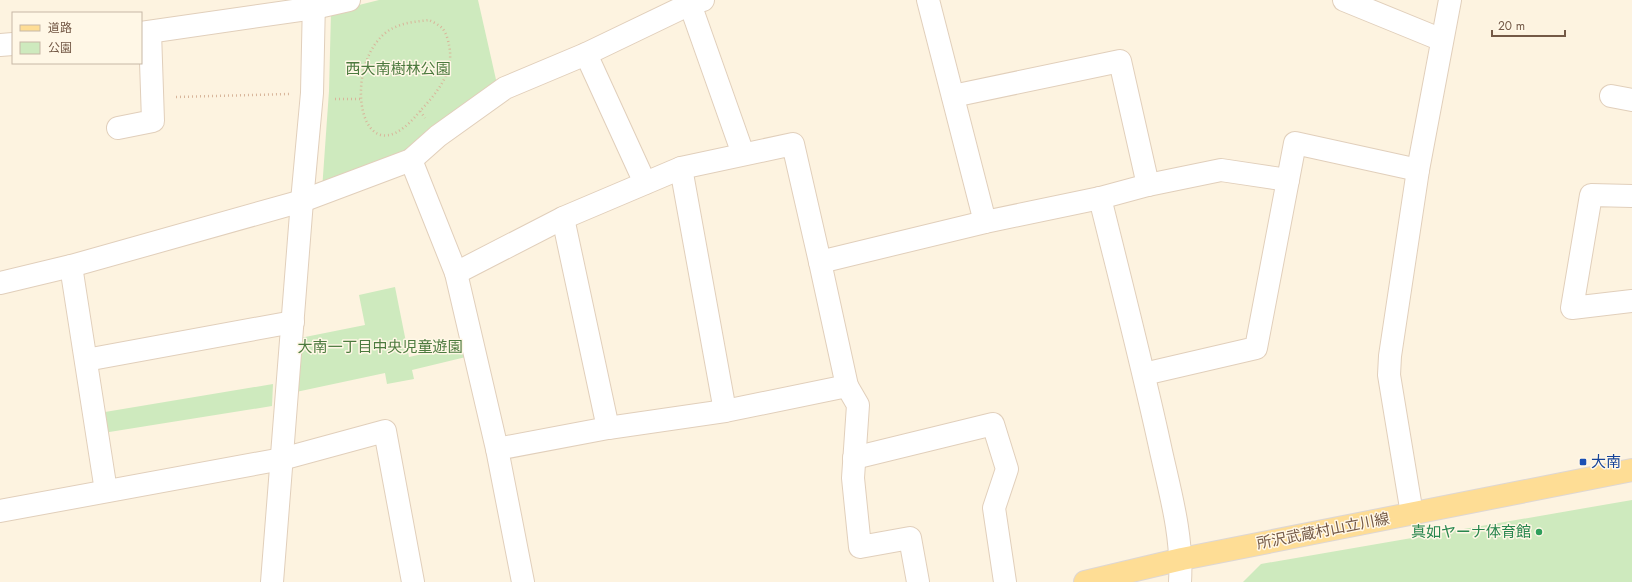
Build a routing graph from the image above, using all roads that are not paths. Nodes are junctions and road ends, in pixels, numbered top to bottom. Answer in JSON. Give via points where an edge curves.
{"nodes":[{"id":1,"x":349,"y":0,"type":"edge"},
{"id":2,"x":928,"y":0,"type":"edge"},
{"id":3,"x":1344,"y":0,"type":"edge"},
{"id":4,"x":1450,"y":0,"type":"edge"},
{"id":5,"x":697,"y":2,"type":"edge"},
{"id":6,"x":314,"y":4,"type":"edge"},
{"id":7,"x":145,"y":33,"type":"edge"},
{"id":8,"x":1442,"y":40,"type":"junction"},
{"id":9,"x":12,"y":44,"type":"edge"},
{"id":10,"x":0,"y":45,"type":"edge"},
{"id":11,"x":586,"y":54,"type":"junction"},
{"id":12,"x":953,"y":96,"type":"junction"},
{"id":13,"x":1611,"y":96,"type":"dead end"},
{"id":14,"x":1632,"y":100,"type":"edge"},
{"id":15,"x":118,"y":128,"type":"dead end"},
{"id":16,"x":743,"y":154,"type":"junction"},
{"id":17,"x":411,"y":160,"type":"junction"},
{"id":18,"x":681,"y":168,"type":"junction"},
{"id":19,"x":1418,"y":170,"type":"junction"},
{"id":20,"x":1288,"y":180,"type":"junction"},
{"id":21,"x":645,"y":183,"type":"junction"},
{"id":22,"x":1148,"y":185,"type":"junction"},
{"id":23,"x":1632,"y":196,"type":"edge"},
{"id":24,"x":1100,"y":198,"type":"junction"},
{"id":25,"x":302,"y":201,"type":"junction"},
{"id":26,"x":564,"y":218,"type":"junction"},
{"id":27,"x":985,"y":222,"type":"junction"},
{"id":28,"x":820,"y":262,"type":"junction"},
{"id":29,"x":71,"y":266,"type":"junction"},
{"id":30,"x":456,"y":273,"type":"junction"},
{"id":31,"x":0,"y":283,"type":"edge"},
{"id":32,"x":1632,"y":301,"type":"edge"},
{"id":33,"x":293,"y":322,"type":"junction"},
{"id":34,"x":86,"y":360,"type":"junction"},
{"id":35,"x":1144,"y":374,"type":"junction"},
{"id":36,"x":847,"y":386,"type":"junction"},
{"id":37,"x":725,"y":411,"type":"junction"},
{"id":38,"x":608,"y":428,"type":"junction"},
{"id":39,"x":497,"y":449,"type":"junction"},
{"id":40,"x":854,"y":458,"type":"junction"},
{"id":41,"x":282,"y":459,"type":"junction"},
{"id":42,"x":1632,"y":470,"type":"edge"},
{"id":43,"x":106,"y":491,"type":"junction"},
{"id":44,"x":0,"y":511,"type":"edge"},
{"id":45,"x":1412,"y":514,"type":"junction"},
{"id":46,"x":1182,"y":559,"type":"junction"},
{"id":47,"x":272,"y":582,"type":"edge"},
{"id":48,"x":413,"y":582,"type":"edge"},
{"id":49,"x":523,"y":582,"type":"edge"},
{"id":50,"x":918,"y":582,"type":"edge"},
{"id":51,"x":1005,"y":582,"type":"edge"},
{"id":52,"x":1085,"y":582,"type":"edge"},
{"id":53,"x":1180,"y":582,"type":"edge"}],
"edges":[{"from":1,"to":6,"type":"street"},
{"from":2,"to":12,"type":"street"},
{"from":3,"to":8,"type":"street"},
{"from":4,"to":8,"type":"street"},
{"from":5,"to":11,"type":"street"},
{"from":5,"to":16,"type":"street"},
{"from":6,"to":7,"type":"street"},
{"from":6,"to":25,"type":"street","via":[[312,93]]},
{"from":7,"to":15,"type":"street","via":[[153,122]]},
{"from":8,"to":19,"type":"street"},
{"from":9,"to":10,"type":"street"},
{"from":11,"to":17,"type":"street","via":[[505,88],[438,136]]},
{"from":11,"to":21,"type":"street"},
{"from":12,"to":22,"type":"street","via":[[1120,61]]},
{"from":12,"to":27,"type":"street"},
{"from":13,"to":14,"type":"street"},
{"from":16,"to":18,"type":"street"},
{"from":16,"to":28,"type":"street","via":[[793,144]]},
{"from":17,"to":25,"type":"street"},
{"from":17,"to":30,"type":"street"},
{"from":18,"to":21,"type":"street"},
{"from":18,"to":37,"type":"street"},
{"from":19,"to":20,"type":"street","via":[[1295,143]]},
{"from":19,"to":45,"type":"street","via":[[1389,375]]},
{"from":20,"to":22,"type":"street","via":[[1221,170]]},
{"from":20,"to":35,"type":"street","via":[[1256,348]]},
{"from":21,"to":26,"type":"street"},
{"from":22,"to":24,"type":"street"},
{"from":23,"to":32,"type":"street","via":[[1591,195],[1572,308]]},
{"from":24,"to":27,"type":"street"},
{"from":24,"to":35,"type":"street"},
{"from":25,"to":29,"type":"street"},
{"from":25,"to":33,"type":"street"},
{"from":26,"to":30,"type":"street"},
{"from":26,"to":38,"type":"street"},
{"from":27,"to":28,"type":"street"},
{"from":28,"to":36,"type":"street"},
{"from":29,"to":31,"type":"street"},
{"from":29,"to":34,"type":"street"},
{"from":30,"to":39,"type":"street"},
{"from":33,"to":34,"type":"street"},
{"from":33,"to":41,"type":"street"},
{"from":34,"to":43,"type":"street"},
{"from":35,"to":46,"type":"street","via":[[1179,532]]},
{"from":36,"to":37,"type":"street"},
{"from":36,"to":40,"type":"street","via":[[858,405]]},
{"from":37,"to":38,"type":"street"},
{"from":38,"to":39,"type":"street"},
{"from":39,"to":49,"type":"street"},
{"from":40,"to":50,"type":"street","via":[[853,478],[860,547],[910,538]]},
{"from":40,"to":51,"type":"street","via":[[993,424],[1007,469],[994,508]]},
{"from":41,"to":43,"type":"street"},
{"from":41,"to":47,"type":"street"},
{"from":41,"to":48,"type":"street","via":[[385,431]]},
{"from":42,"to":45,"type":"main road","name":"所沢武蔵村山立川線"},
{"from":43,"to":44,"type":"street"},
{"from":45,"to":46,"type":"main road","name":"所沢武蔵村山立川線"},
{"from":46,"to":52,"type":"main road","name":"所沢武蔵村山立川線"},
{"from":46,"to":53,"type":"street"}]}
